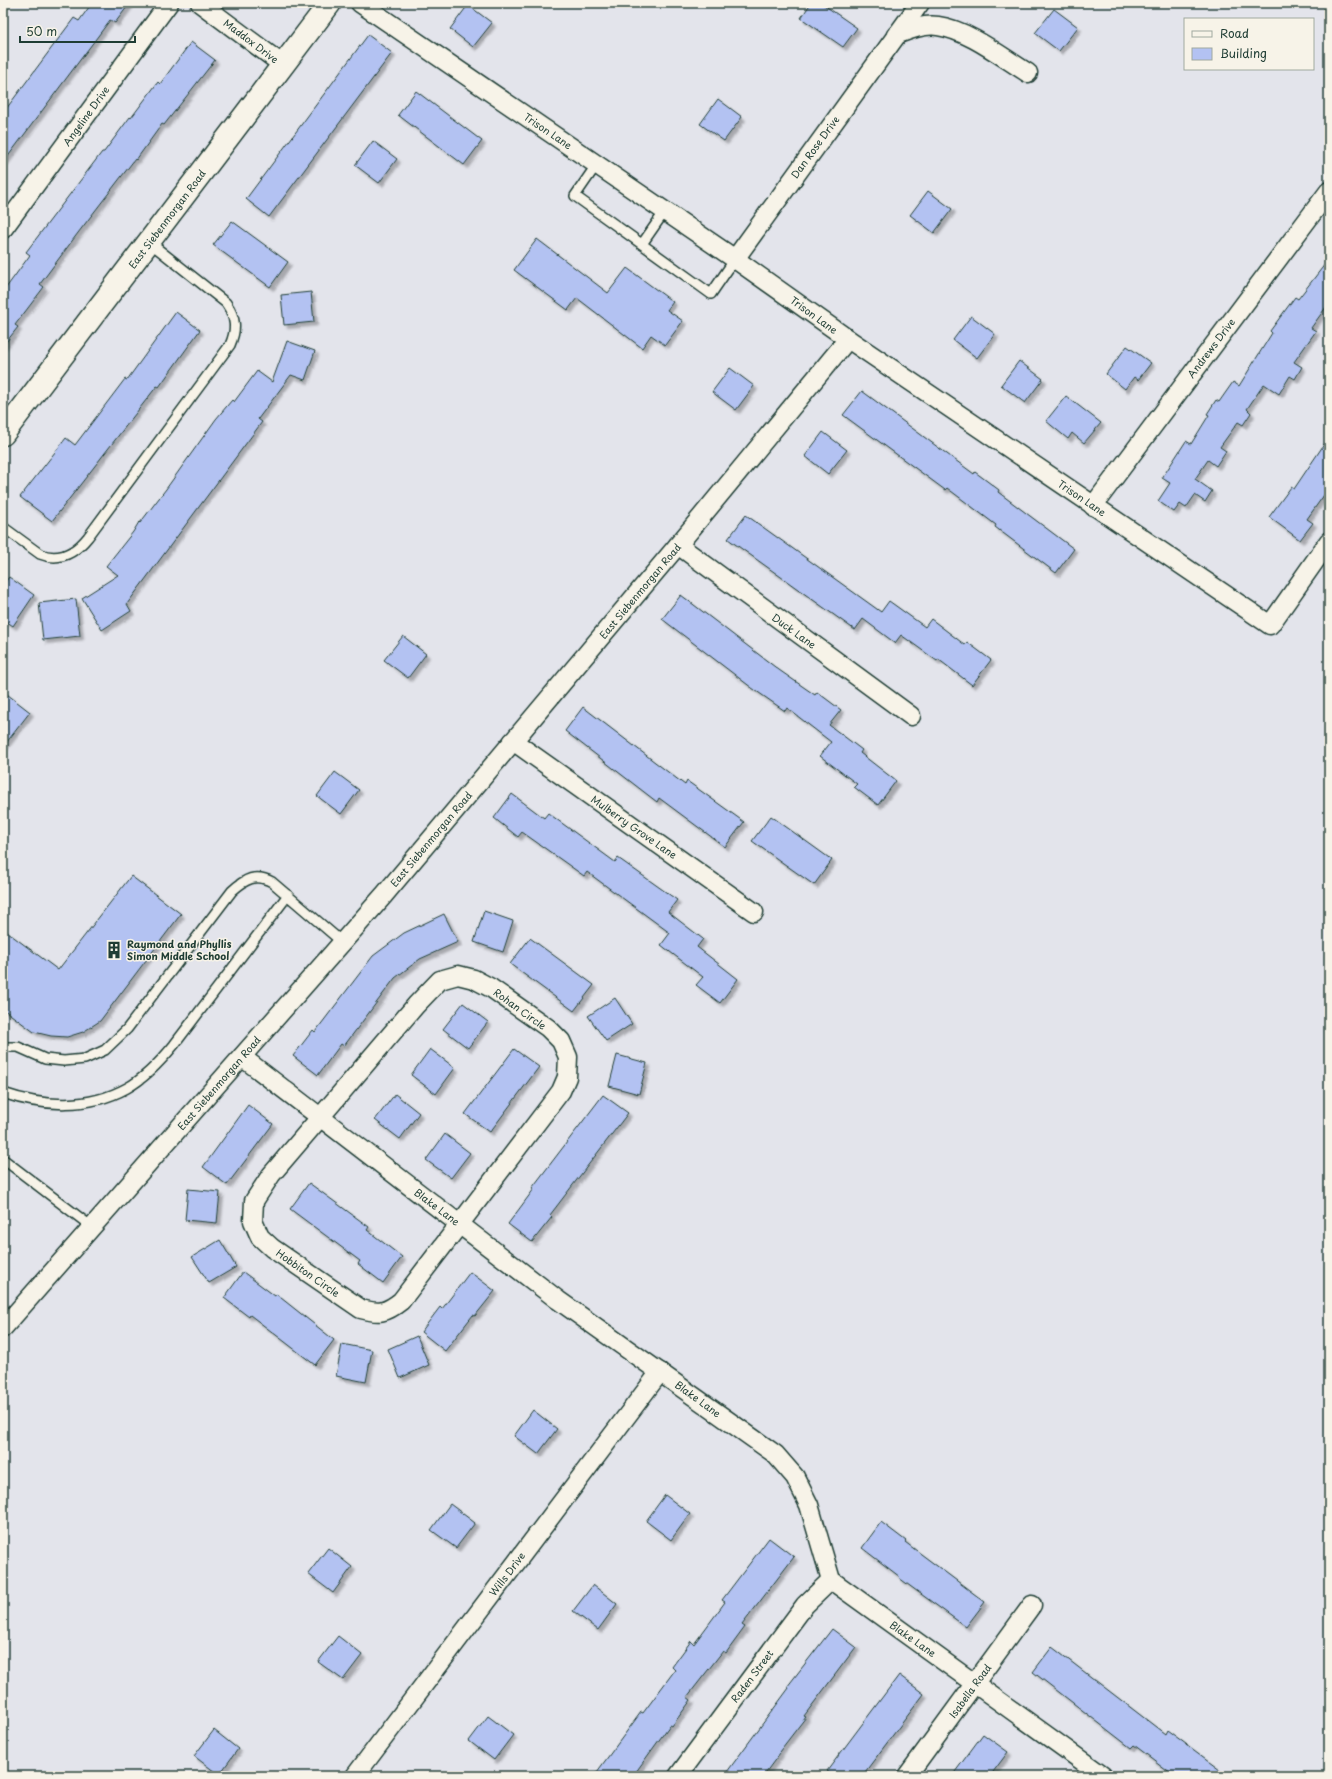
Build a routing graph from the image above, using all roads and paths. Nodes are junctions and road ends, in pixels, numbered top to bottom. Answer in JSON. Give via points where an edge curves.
{"nodes":[{"id":1,"x":169,"y":3,"type":"edge"},
{"id":2,"x":200,"y":3,"type":"edge"},
{"id":3,"x":330,"y":3,"type":"edge"},
{"id":4,"x":360,"y":3,"type":"edge"},
{"id":5,"x":920,"y":3,"type":"edge"},
{"id":6,"x":896,"y":34,"type":"junction"},
{"id":7,"x":283,"y":65,"type":"junction"},
{"id":8,"x":1028,"y":73,"type":"dead end"},
{"id":9,"x":597,"y":164,"type":"junction"},
{"id":10,"x":1329,"y":191,"type":"edge"},
{"id":11,"x":665,"y":211,"type":"junction"},
{"id":12,"x":3,"y":229,"type":"edge"},
{"id":13,"x":149,"y":242,"type":"junction"},
{"id":14,"x":642,"y":244,"type":"junction"},
{"id":15,"x":735,"y":259,"type":"junction"},
{"id":16,"x":848,"y":339,"type":"junction"},
{"id":17,"x":3,"y":434,"type":"edge"},
{"id":18,"x":1093,"y":506,"type":"junction"},
{"id":19,"x":3,"y":527,"type":"edge"},
{"id":20,"x":1329,"y":540,"type":"edge"},
{"id":21,"x":678,"y":545,"type":"junction"},
{"id":22,"x":911,"y":716,"type":"dead end"},
{"id":23,"x":513,"y":741,"type":"junction"},
{"id":24,"x":288,"y":895,"type":"junction"},
{"id":25,"x":754,"y":912,"type":"dead end"},
{"id":26,"x":342,"y":942,"type":"junction"},
{"id":27,"x":3,"y":1048,"type":"edge"},
{"id":28,"x":242,"y":1057,"type":"junction"},
{"id":29,"x":3,"y":1093,"type":"edge"},
{"id":30,"x":319,"y":1117,"type":"junction"},
{"id":31,"x":3,"y":1159,"type":"edge"},
{"id":32,"x":460,"y":1225,"type":"junction"},
{"id":33,"x":92,"y":1227,"type":"junction"},
{"id":34,"x":3,"y":1328,"type":"edge"},
{"id":35,"x":660,"y":1372,"type":"junction"},
{"id":36,"x":831,"y":1580,"type":"junction"},
{"id":37,"x":1032,"y":1605,"type":"dead end"},
{"id":38,"x":976,"y":1683,"type":"junction"},
{"id":39,"x":354,"y":1776,"type":"edge"},
{"id":40,"x":678,"y":1776,"type":"edge"},
{"id":41,"x":907,"y":1776,"type":"edge"},
{"id":42,"x":1103,"y":1776,"type":"edge"}],
"edges":[{"from":1,"to":12,"type":"street","name":"Angeline Drive"},
{"from":2,"to":7,"type":"street","name":"Maddox Drive"},
{"from":3,"to":7,"type":"street","name":"East Siebenmorgan Road"},
{"from":4,"to":9,"type":"street","name":"Trison Lane"},
{"from":5,"to":6,"type":"street","name":"Dan Rose Drive"},
{"from":6,"to":8,"type":"street","via":[[915,27],[937,26],[953,30]]},
{"from":6,"to":15,"type":"street","name":"Dan Rose Drive"},
{"from":7,"to":13,"type":"street","name":"East Siebenmorgan Road"},
{"from":9,"to":11,"type":"street","name":"Trison Lane"},
{"from":9,"to":14,"type":"lane","via":[[575,196]]},
{"from":10,"to":18,"type":"street","name":"Andrews Drive"},
{"from":11,"to":14,"type":"lane"},
{"from":11,"to":15,"type":"street","name":"Trison Lane"},
{"from":13,"to":17,"type":"street","name":"East Siebenmorgan Road"},
{"from":13,"to":19,"type":"lane","via":[[226,303],[232,311],[236,328],[230,345],[76,550],[66,555],[48,557]]},
{"from":14,"to":15,"type":"lane","via":[[711,294]]},
{"from":15,"to":16,"type":"street","name":"Trison Lane"},
{"from":16,"to":18,"type":"street","name":"Trison Lane"},
{"from":16,"to":21,"type":"street","name":"East Siebenmorgan Road"},
{"from":18,"to":20,"type":"street","name":"Trison Lane","via":[[1270,626]]},
{"from":21,"to":22,"type":"street","name":"Duck Lane"},
{"from":21,"to":23,"type":"street","name":"East Siebenmorgan Road"},
{"from":23,"to":25,"type":"street","name":"Mulberry Grove Lane"},
{"from":23,"to":26,"type":"street","name":"East Siebenmorgan Road"},
{"from":24,"to":26,"type":"lane"},
{"from":24,"to":27,"type":"lane","via":[[266,878],[251,878],[238,885],[127,1029],[105,1050],[85,1058],[64,1061],[45,1058],[18,1047]]},
{"from":24,"to":29,"type":"lane","via":[[174,1045],[128,1088],[87,1102],[60,1104],[37,1102]]},
{"from":26,"to":28,"type":"street","name":"East Siebenmorgan Road"},
{"from":28,"to":30,"type":"street","name":"Blake Lane"},
{"from":28,"to":33,"type":"street","name":"East Siebenmorgan Road"},
{"from":30,"to":32,"type":"street","name":"Blake Lane"},
{"from":30,"to":32,"type":"street","name":"Hobbiton Circle","via":[[271,1175],[254,1201],[253,1221],[260,1237],[272,1248],[361,1309],[375,1313],[390,1310],[401,1301]]},
{"from":30,"to":32,"type":"street","name":"Rohan Circle","via":[[440,980],[458,975],[474,979],[548,1028],[561,1042],[568,1057],[567,1077],[561,1091]]},
{"from":31,"to":33,"type":"lane"},
{"from":32,"to":35,"type":"street","name":"Blake Lane","via":[[558,1300]]},
{"from":33,"to":34,"type":"street","name":"East Siebenmorgan Road"},
{"from":35,"to":36,"type":"street","name":"Blake Lane","via":[[775,1454],[795,1477],[809,1505]]},
{"from":35,"to":39,"type":"street","name":"Wills Drive"},
{"from":36,"to":38,"type":"street","name":"Blake Lane"},
{"from":36,"to":40,"type":"street","name":"Raden Street","via":[[805,1605]]},
{"from":37,"to":38,"type":"street","name":"Isabella Road"},
{"from":38,"to":41,"type":"street","name":"Isabella Road"},
{"from":38,"to":42,"type":"street","name":"Blake Lane"}]}
